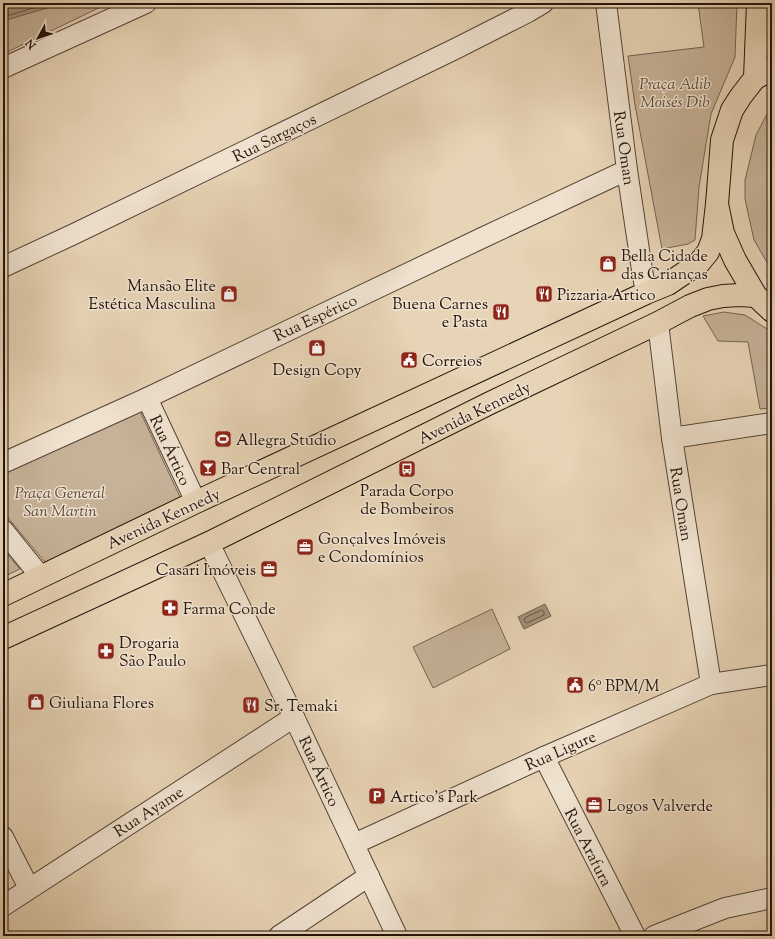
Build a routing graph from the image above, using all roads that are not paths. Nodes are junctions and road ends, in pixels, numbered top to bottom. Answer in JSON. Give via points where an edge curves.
{"nodes":[{"id":1,"x":146,"y":3,"type":"edge"},
{"id":2,"x":542,"y":3,"type":"edge"},
{"id":3,"x":606,"y":3,"type":"edge"},
{"id":4,"x":758,"y":3,"type":"edge"},
{"id":5,"x":124,"y":8,"type":"edge"},
{"id":6,"x":3,"y":68,"type":"edge"},
{"id":7,"x":764,"y":74,"type":"edge"},
{"id":8,"x":627,"y":170,"type":"junction"},
{"id":9,"x":716,"y":204,"type":"junction"},
{"id":10,"x":3,"y":267,"type":"edge"},
{"id":11,"x":646,"y":293,"type":"junction"},
{"id":12,"x":756,"y":296,"type":"junction"},
{"id":13,"x":772,"y":311,"type":"edge"},
{"id":14,"x":658,"y":323,"type":"junction"},
{"id":15,"x":147,"y":398,"type":"junction"},
{"id":16,"x":772,"y":423,"type":"edge"},
{"id":17,"x":672,"y":438,"type":"junction"},
{"id":18,"x":3,"y":463,"type":"edge"},
{"id":19,"x":196,"y":502,"type":"junction"},
{"id":20,"x":3,"y":530,"type":"edge"},
{"id":21,"x":209,"y":543,"type":"junction"},
{"id":22,"x":41,"y":577,"type":"junction"},
{"id":23,"x":3,"y":595,"type":"edge"},
{"id":24,"x":3,"y":638,"type":"edge"},
{"id":25,"x":772,"y":675,"type":"edge"},
{"id":26,"x":711,"y":684,"type":"junction"},
{"id":27,"x":294,"y":717,"type":"junction"},
{"id":28,"x":544,"y":757,"type":"junction"},
{"id":29,"x":3,"y":837,"type":"edge"},
{"id":30,"x":354,"y":844,"type":"junction"},
{"id":31,"x":369,"y":876,"type":"junction"},
{"id":32,"x":29,"y":888,"type":"junction"},
{"id":33,"x":772,"y":898,"type":"edge"},
{"id":34,"x":3,"y":906,"type":"edge"},
{"id":35,"x":279,"y":936,"type":"edge"},
{"id":36,"x":397,"y":936,"type":"edge"},
{"id":37,"x":634,"y":936,"type":"edge"},
{"id":38,"x":654,"y":936,"type":"edge"}],
"edges":[{"from":1,"to":5,"type":"street"},
{"from":2,"to":10,"type":"street","name":"Rua Sargaços","via":[[457,48]]},
{"from":3,"to":8,"type":"street","name":"Rua Oman"},
{"from":4,"to":7,"type":"main road"},
{"from":5,"to":6,"type":"street"},
{"from":7,"to":9,"type":"main road","name":"Avenida Kennedy","via":[[741,96],[732,110],[722,140]]},
{"from":8,"to":11,"type":"street","name":"Rua Oman"},
{"from":8,"to":15,"type":"street","name":"Rua Espérico"},
{"from":9,"to":11,"type":"main road","name":"Avenida Kennedy","via":[[713,239],[708,252],[699,262],[668,284]]},
{"from":9,"to":12,"type":"main road","via":[[723,233]]},
{"from":11,"to":19,"type":"main road","name":"Avenida Kennedy"},
{"from":12,"to":13,"type":"main road"},
{"from":12,"to":14,"type":"main road","name":"Avenida Kennedy","via":[[708,299]]},
{"from":14,"to":17,"type":"street","name":"Rua Oman"},
{"from":14,"to":21,"type":"main road","name":"Avenida Kennedy","via":[[490,403]]},
{"from":15,"to":18,"type":"street","name":"Rua Espérico"},
{"from":15,"to":19,"type":"street","name":"Rua Ártico"},
{"from":16,"to":17,"type":"street"},
{"from":17,"to":26,"type":"street","name":"Rua Oman"},
{"from":19,"to":22,"type":"main road","name":"Avenida Kennedy"},
{"from":20,"to":22,"type":"street"},
{"from":21,"to":24,"type":"main road","name":"Avenida Kennedy"},
{"from":21,"to":27,"type":"street","name":"Rua Ártico"},
{"from":22,"to":23,"type":"main road","name":"Avenida Kennedy"},
{"from":25,"to":26,"type":"street","name":"Rua Ligure"},
{"from":26,"to":28,"type":"street","name":"Rua Ligure"},
{"from":27,"to":30,"type":"street","name":"Rua Ártico"},
{"from":27,"to":32,"type":"street","name":"Rua Ayame"},
{"from":28,"to":30,"type":"street","name":"Rua Ligure"},
{"from":28,"to":37,"type":"street","name":"Rua Arafura"},
{"from":29,"to":32,"type":"street"},
{"from":30,"to":31,"type":"street","name":"Rua Ártico"},
{"from":31,"to":35,"type":"street"},
{"from":31,"to":36,"type":"street","name":"Rua Ártico"},
{"from":32,"to":34,"type":"street","name":"Rua Ayame"},
{"from":33,"to":38,"type":"street","via":[[725,908]]}]}
